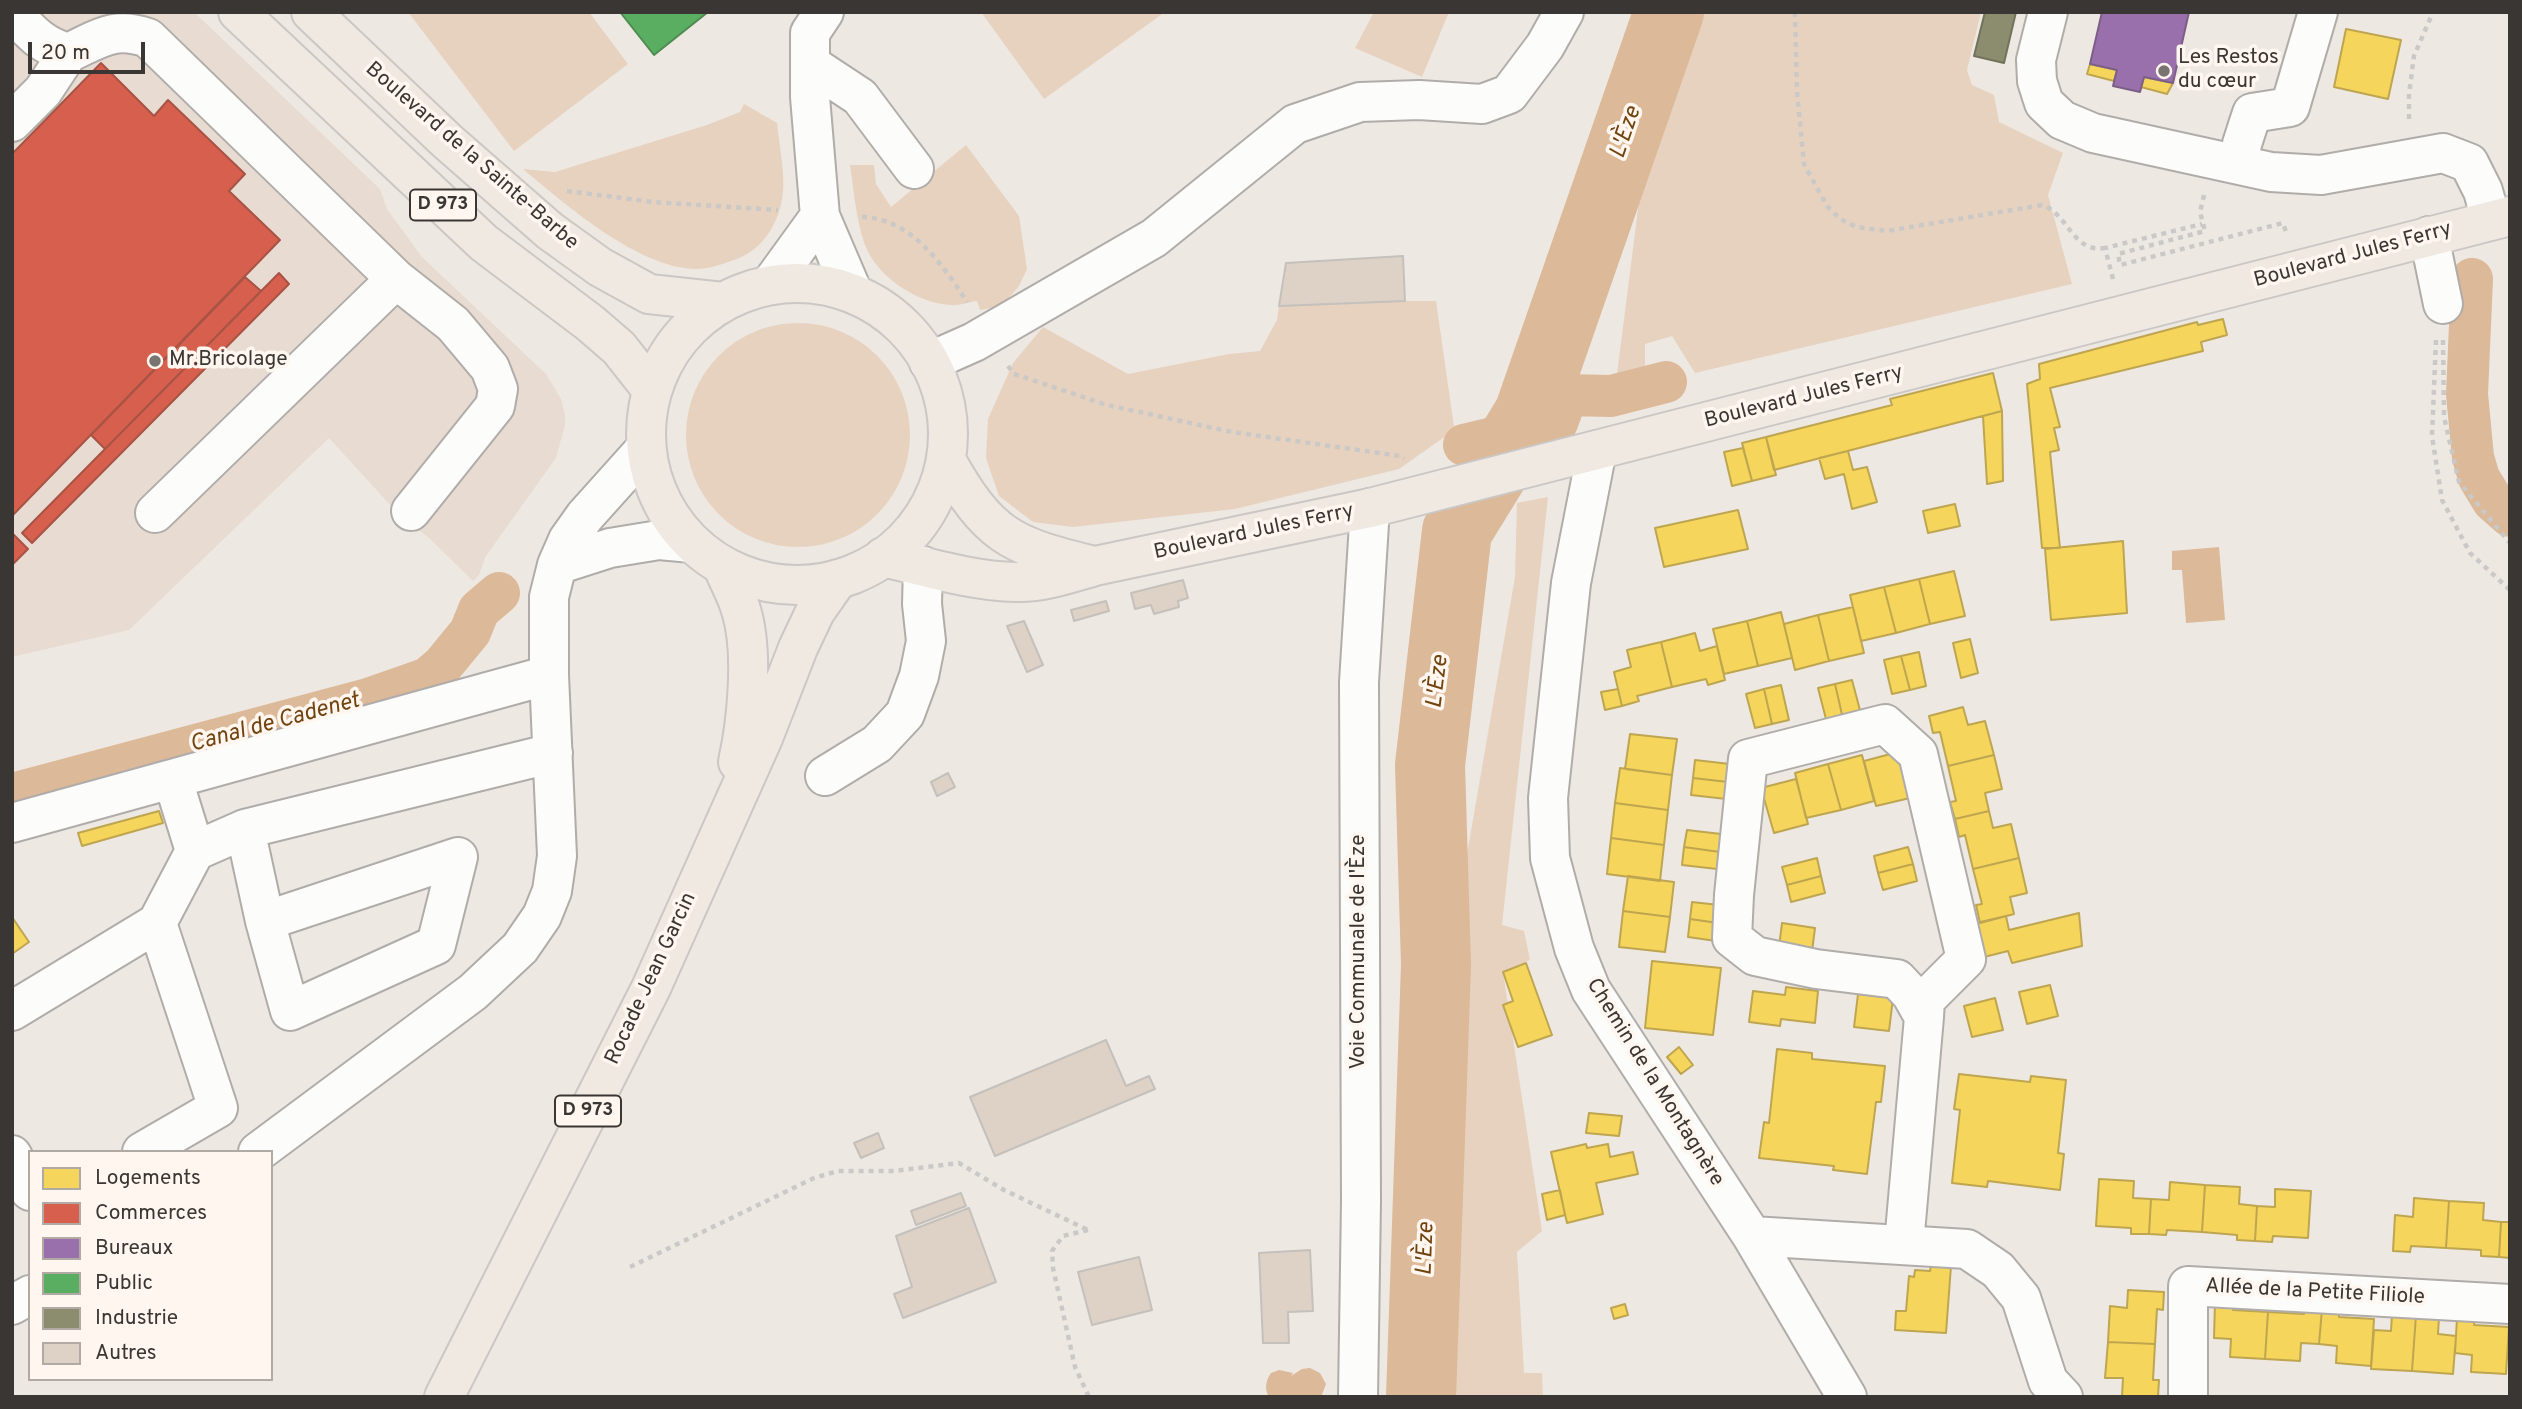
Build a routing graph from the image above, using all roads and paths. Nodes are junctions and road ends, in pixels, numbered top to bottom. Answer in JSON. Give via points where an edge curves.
{"nodes":[{"id":1,"x":238,"y":12,"type":"edge"},
{"id":2,"x":310,"y":12,"type":"edge"},
{"id":3,"x":824,"y":12,"type":"edge"},
{"id":4,"x":1564,"y":12,"type":"edge"},
{"id":5,"x":1795,"y":12,"type":"edge"},
{"id":6,"x":2048,"y":12,"type":"edge"},
{"id":7,"x":2318,"y":12,"type":"edge"},
{"id":8,"x":2432,"y":12,"type":"edge"},
{"id":9,"x":14,"y":14,"type":"edge"},
{"id":10,"x":68,"y":53,"type":"junction"},
{"id":11,"x":810,"y":64,"type":"junction"},
{"id":12,"x":12,"y":122,"type":"edge"},
{"id":13,"x":2410,"y":158,"type":"junction"},
{"id":14,"x":2225,"y":162,"type":"junction"},
{"id":15,"x":914,"y":169,"type":"dead end"},
{"id":16,"x":555,"y":190,"type":"dead end"},
{"id":17,"x":804,"y":213,"type":"junction"},
{"id":18,"x":858,"y":217,"type":"dead end"},
{"id":19,"x":2500,"y":218,"type":"edge"},
{"id":20,"x":2202,"y":224,"type":"junction"},
{"id":21,"x":2429,"y":236,"type":"junction"},
{"id":22,"x":2288,"y":240,"type":"dead end"},
{"id":23,"x":2105,"y":248,"type":"junction"},
{"id":24,"x":2111,"y":273,"type":"dead end"},
{"id":25,"x":396,"y":279,"type":"junction"},
{"id":26,"x":770,"y":285,"type":"junction"},
{"id":27,"x":853,"y":293,"type":"junction"},
{"id":28,"x":723,"y":302,"type":"junction"},
{"id":29,"x":2443,"y":304,"type":"junction"},
{"id":30,"x":971,"y":307,"type":"dead end"},
{"id":31,"x":929,"y":362,"type":"junction"},
{"id":32,"x":1014,"y":374,"type":"dead end"},
{"id":33,"x":652,"y":390,"type":"junction"},
{"id":34,"x":646,"y":448,"type":"junction"},
{"id":35,"x":1586,"y":453,"type":"junction"},
{"id":36,"x":946,"y":460,"type":"junction"},
{"id":37,"x":1409,"y":464,"type":"dead end"},
{"id":38,"x":1370,"y":508,"type":"junction"},
{"id":39,"x":411,"y":511,"type":"dead end"},
{"id":40,"x":155,"y":513,"type":"dead end"},
{"id":41,"x":2510,"y":542,"type":"edge"},
{"id":42,"x":707,"y":554,"type":"junction"},
{"id":43,"x":883,"y":557,"type":"junction"},
{"id":44,"x":557,"y":565,"type":"junction"},
{"id":45,"x":923,"y":566,"type":"junction"},
{"id":46,"x":1096,"y":566,"type":"junction"},
{"id":47,"x":838,"y":579,"type":"junction"},
{"id":48,"x":2510,"y":590,"type":"edge"},
{"id":49,"x":549,"y":675,"type":"junction"},
{"id":50,"x":553,"y":753,"type":"junction"},
{"id":51,"x":825,"y":776,"type":"dead end"},
{"id":52,"x":173,"y":780,"type":"junction"},
{"id":53,"x":724,"y":822,"type":"junction"},
{"id":54,"x":12,"y":823,"type":"edge"},
{"id":55,"x":245,"y":830,"type":"junction"},
{"id":56,"x":195,"y":851,"type":"junction"},
{"id":57,"x":265,"y":920,"type":"junction"},
{"id":58,"x":157,"y":923,"type":"junction"},
{"id":59,"x":1925,"y":1009,"type":"junction"},
{"id":60,"x":12,"y":1011,"type":"edge"},
{"id":61,"x":145,"y":1150,"type":"edge"},
{"id":62,"x":261,"y":1150,"type":"edge"},
{"id":63,"x":12,"y":1155,"type":"edge"},
{"id":64,"x":28,"y":1187,"type":"edge"},
{"id":65,"x":1752,"y":1236,"type":"junction"},
{"id":66,"x":1904,"y":1244,"type":"junction"},
{"id":67,"x":630,"y":1267,"type":"dead end"},
{"id":68,"x":28,"y":1296,"type":"edge"},
{"id":69,"x":2510,"y":1304,"type":"edge"},
{"id":70,"x":12,"y":1305,"type":"edge"},
{"id":71,"x":444,"y":1397,"type":"edge"},
{"id":72,"x":1088,"y":1397,"type":"edge"},
{"id":73,"x":1358,"y":1397,"type":"edge"},
{"id":74,"x":1847,"y":1397,"type":"edge"},
{"id":75,"x":2063,"y":1397,"type":"edge"},
{"id":76,"x":2188,"y":1397,"type":"edge"}],
"edges":[{"from":1,"to":33,"type":"main road","number":"D 973","via":[[484,243],[619,348]]},
{"from":2,"to":28,"type":"main road","name":"Boulevard de la Sainte-Barbe","number":"D 973","via":[[447,142],[590,260],[649,294]]},
{"from":3,"to":11,"type":"street","via":[[810,33]]},
{"from":4,"to":31,"type":"street","via":[[1509,94],[1482,104],[1360,102],[1295,124],[1154,239],[974,342]]},
{"from":5,"to":23,"type":"path","via":[[1804,164],[1827,206],[1840,219],[1857,227],[1887,231],[2042,205],[2060,215],[2083,244],[2095,250]]},
{"from":6,"to":14,"type":"street","via":[[2036,60],[2037,81],[2044,103],[2062,120],[2093,133]]},
{"from":7,"to":14,"type":"street","via":[[2290,107],[2252,113],[2242,144]]},
{"from":8,"to":13,"type":"path","via":[[2414,56],[2409,94]]},
{"from":9,"to":10,"type":"street","via":[[40,41]]},
{"from":10,"to":12,"type":"street","via":[[43,91]]},
{"from":10,"to":25,"type":"street","via":[[114,33],[148,38]]},
{"from":11,"to":15,"type":"street","via":[[860,97]]},
{"from":11,"to":17,"type":"street"},
{"from":13,"to":14,"type":"street","via":[[2321,174],[2271,172]]},
{"from":13,"to":19,"type":"street","via":[[2443,153],[2469,163]]},
{"from":14,"to":20,"type":"path","via":[[2200,212]]},
{"from":16,"to":17,"type":"path"},
{"from":17,"to":26,"type":"street"},
{"from":17,"to":27,"type":"street"},
{"from":18,"to":30,"type":"path","via":[[877,218],[910,235],[949,274]]},
{"from":19,"to":21,"type":"main road","name":"Boulevard Jules Ferry"},
{"from":20,"to":22,"type":"path","via":[[2205,231],[2118,254],[2120,265],[2283,223]]},
{"from":20,"to":23,"type":"path"},
{"from":21,"to":29,"type":"street"},
{"from":21,"to":35,"type":"main road","name":"Boulevard Jules Ferry"},
{"from":23,"to":24,"type":"path"},
{"from":25,"to":39,"type":"street","via":[[453,324],[489,368],[498,389],[495,406]]},
{"from":25,"to":40,"type":"street"},
{"from":26,"to":27,"type":"main road","via":[[798,283]]},
{"from":26,"to":28,"type":"main road"},
{"from":27,"to":31,"type":"main road","via":[[894,317]]},
{"from":28,"to":33,"type":"main road","via":[[679,340]]},
{"from":29,"to":41,"type":"path","via":[[2444,417],[2459,482]]},
{"from":29,"to":48,"type":"path","via":[[2432,436],[2442,500],[2470,553]]},
{"from":31,"to":36,"type":"main road","via":[[941,387],[947,417]]},
{"from":32,"to":37,"type":"path","via":[[1107,405],[1232,432],[1401,456]]},
{"from":33,"to":34,"type":"main road"},
{"from":34,"to":42,"type":"main road","via":[[661,500],[675,523]]},
{"from":34,"to":44,"type":"street","via":[[585,516]]},
{"from":35,"to":38,"type":"main road","name":"Boulevard Jules Ferry"},
{"from":35,"to":65,"type":"street","name":"Chemin de la Montagnère","via":[[1548,798],[1550,858],[1574,948],[1591,990]]},
{"from":36,"to":43,"type":"main road","via":[[924,515]]},
{"from":36,"to":46,"type":"main road","name":"Boulevard Jules Ferry","via":[[979,513],[998,531],[1038,552]]},
{"from":38,"to":46,"type":"main road","name":"Boulevard Jules Ferry"},
{"from":38,"to":73,"type":"street","name":"Voie Communale de l'Èze","via":[[1359,682]]},
{"from":42,"to":44,"type":"street","via":[[659,540],[610,548]]},
{"from":42,"to":47,"type":"main road","via":[[749,577],[778,584]]},
{"from":42,"to":53,"type":"main road","name":"Rocade Jean Garcin","number":"D 973","via":[[741,610],[748,644],[744,736]]},
{"from":43,"to":45,"type":"main road","name":"Boulevard Jules Ferry"},
{"from":43,"to":47,"type":"main road"},
{"from":44,"to":49,"type":"street","via":[[549,597]]},
{"from":45,"to":46,"type":"main road","name":"Boulevard Jules Ferry","via":[[1018,582]]},
{"from":45,"to":51,"type":"street","via":[[926,641],[905,715],[877,744]]},
{"from":47,"to":53,"type":"main road","name":"Rocade Jean Garcin","number":"D 973","via":[[798,648]]},
{"from":49,"to":50,"type":"street"},
{"from":49,"to":52,"type":"street"},
{"from":50,"to":55,"type":"street"},
{"from":50,"to":62,"type":"street","via":[[557,856],[552,891],[542,916],[520,948],[473,992]]},
{"from":52,"to":54,"type":"street"},
{"from":52,"to":56,"type":"street"},
{"from":53,"to":71,"type":"main road","name":"Rocade Jean Garcin","number":"D 973","via":[[651,988]]},
{"from":55,"to":56,"type":"street"},
{"from":55,"to":57,"type":"street"},
{"from":56,"to":58,"type":"street"},
{"from":57,"to":57,"type":"street","via":[[290,1012],[436,945],[458,858]]},
{"from":58,"to":60,"type":"street"},
{"from":58,"to":61,"type":"street","via":[[218,1108]]},
{"from":59,"to":59,"type":"street","via":[[1966,959],[1918,754],[1885,724],[1748,759],[1732,938],[1755,956],[1897,979]]},
{"from":59,"to":66,"type":"street"},
{"from":63,"to":64,"type":"street"},
{"from":65,"to":66,"type":"street"},
{"from":65,"to":74,"type":"street","name":"Chemin de la Montagnère"},
{"from":66,"to":75,"type":"street","via":[[1967,1249],[1998,1270],[2021,1298],[2048,1381]]},
{"from":67,"to":72,"type":"path","via":[[814,1178],[838,1171],[894,1171],[959,1163],[1088,1230],[1063,1236],[1052,1251],[1075,1367]]},
{"from":68,"to":70,"type":"street"},
{"from":69,"to":76,"type":"street","name":"Allée de la Petite Filiole","via":[[2188,1286]]}]}
